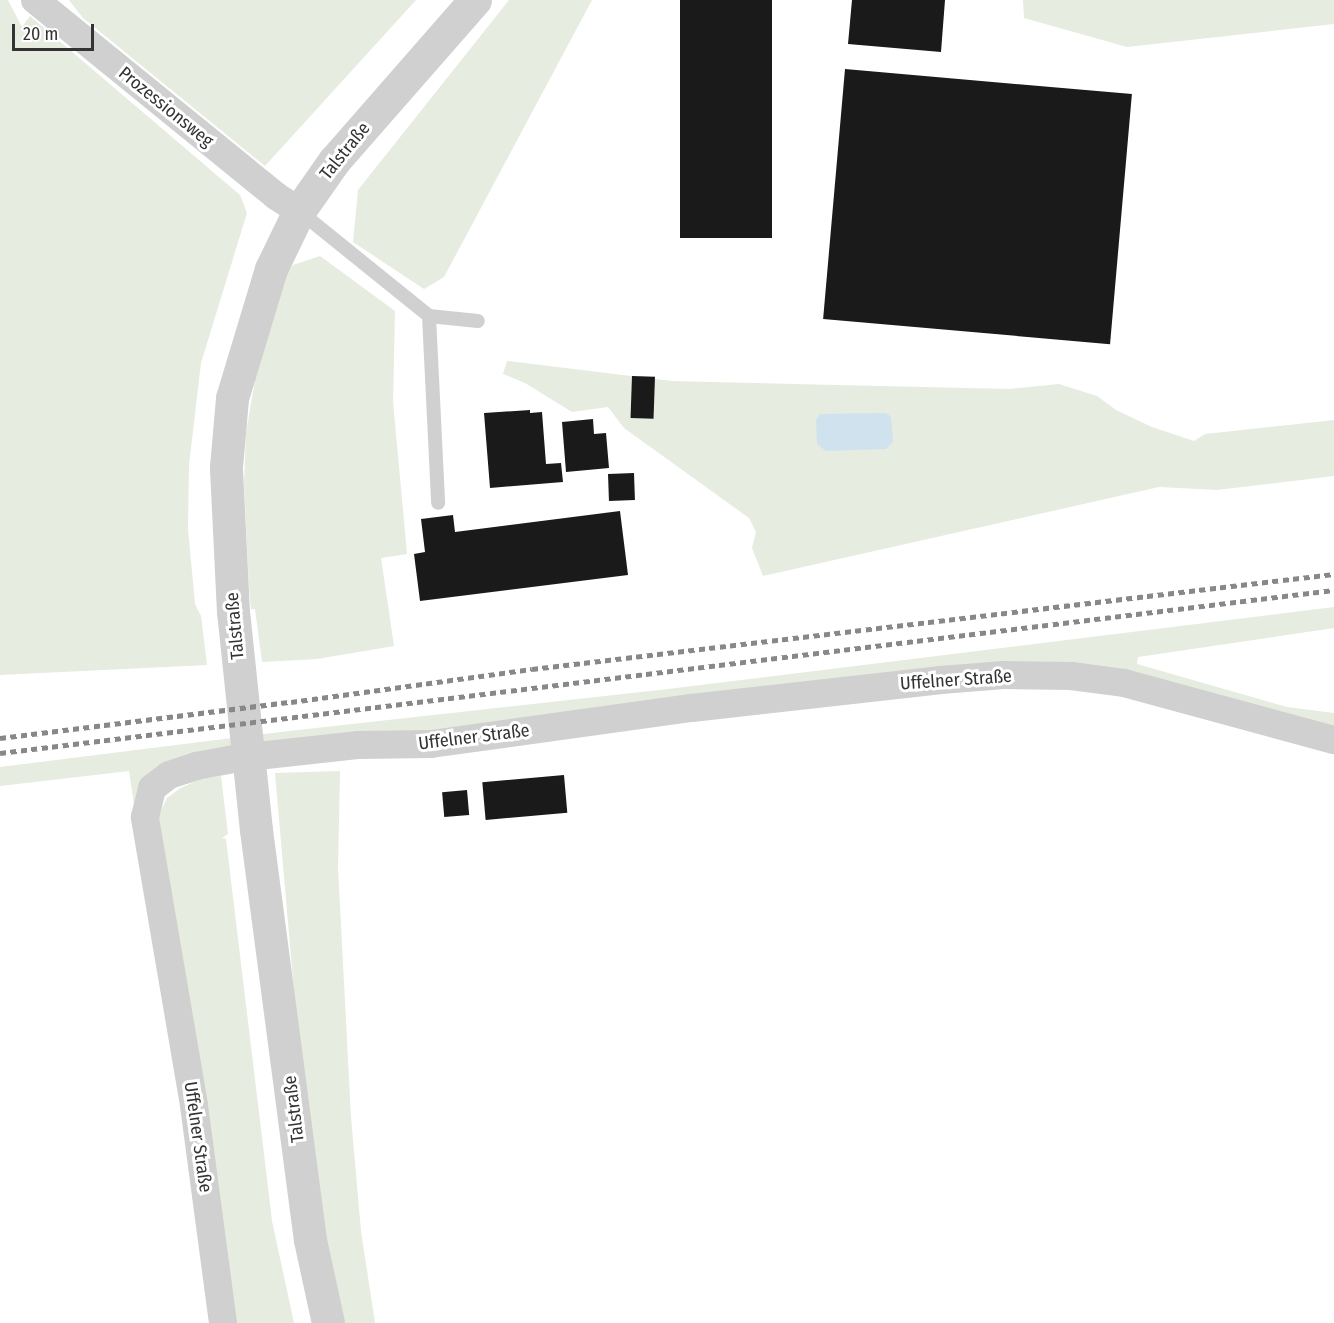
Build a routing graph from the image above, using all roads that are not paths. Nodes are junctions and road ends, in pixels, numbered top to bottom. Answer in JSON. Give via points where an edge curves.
{"nodes":[{"id":1,"x":35,"y":0,"type":"edge"},
{"id":2,"x":475,"y":0,"type":"edge"},
{"id":3,"x":299,"y":211,"type":"junction"},
{"id":4,"x":429,"y":316,"type":"junction"},
{"id":5,"x":478,"y":321,"type":"dead end"},
{"id":6,"x":438,"y":503,"type":"dead end"},
{"id":7,"x":1334,"y":740,"type":"edge"},
{"id":8,"x":223,"y":1323,"type":"edge"},
{"id":9,"x":328,"y":1323,"type":"edge"}],
"edges":[{"from":1,"to":3,"type":"street","name":"Prozessionsweg"},
{"from":2,"to":3,"type":"street","name":"Talstraße","via":[[334,161]]},
{"from":3,"to":4,"type":"lane"},
{"from":3,"to":9,"type":"street","name":"Talstraße","via":[[271,269],[232,398],[226,467],[233,612],[256,830],[310,1240]]},
{"from":4,"to":5,"type":"lane"},
{"from":4,"to":6,"type":"lane"},
{"from":7,"to":8,"type":"street","name":"Uffelner Straße","via":[[1124,684],[1071,676],[1004,675],[692,708],[431,744],[359,745],[239,758],[169,775],[152,788],[145,817],[194,1105]]}]}
